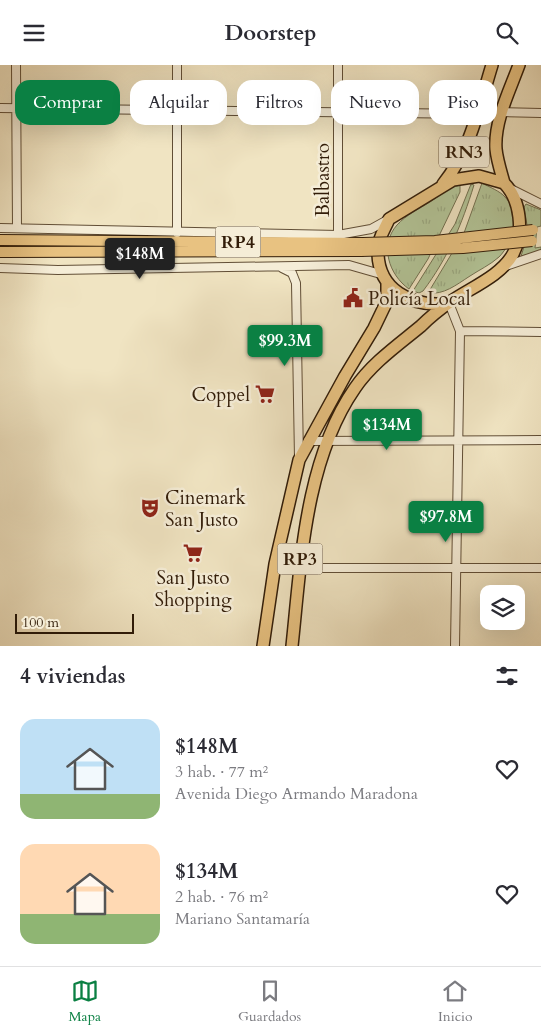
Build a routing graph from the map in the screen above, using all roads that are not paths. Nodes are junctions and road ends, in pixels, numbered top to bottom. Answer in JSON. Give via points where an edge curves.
{"nodes":[{"id":1,"x":16,"y":65,"type":"edge"},
{"id":2,"x":177,"y":65,"type":"edge"},
{"id":3,"x":338,"y":65,"type":"edge"},
{"id":4,"x":492,"y":65,"type":"edge"},
{"id":5,"x":519,"y":65,"type":"edge"},
{"id":6,"x":16,"y":80,"type":"edge"},
{"id":7,"x":177,"y":80,"type":"edge"},
{"id":8,"x":338,"y":80,"type":"edge"},
{"id":9,"x":487,"y":80,"type":"edge"},
{"id":10,"x":0,"y":108,"type":"edge"},
{"id":11,"x":15,"y":108,"type":"edge"},
{"id":12,"x":227,"y":110,"type":"edge"},
{"id":13,"x":331,"y":112,"type":"edge"},
{"id":14,"x":502,"y":112,"type":"junction"},
{"id":15,"x":541,"y":113,"type":"edge"},
{"id":16,"x":16,"y":125,"type":"edge"},
{"id":17,"x":176,"y":125,"type":"edge"},
{"id":18,"x":338,"y":125,"type":"edge"},
{"id":19,"x":473,"y":125,"type":"edge"},
{"id":20,"x":442,"y":185,"type":"junction"},
{"id":21,"x":507,"y":185,"type":"junction"},
{"id":22,"x":541,"y":204,"type":"edge"},
{"id":23,"x":389,"y":219,"type":"junction"},
{"id":24,"x":0,"y":228,"type":"edge"},
{"id":25,"x":17,"y":228,"type":"junction"},
{"id":26,"x":177,"y":233,"type":"junction"},
{"id":27,"x":338,"y":235,"type":"junction"},
{"id":28,"x":537,"y":235,"type":"edge"},
{"id":29,"x":0,"y":240,"type":"edge"},
{"id":30,"x":362,"y":247,"type":"junction"},
{"id":31,"x":0,"y":252,"type":"edge"},
{"id":32,"x":541,"y":255,"type":"edge"},
{"id":33,"x":504,"y":266,"type":"junction"},
{"id":34,"x":280,"y":267,"type":"junction"},
{"id":35,"x":0,"y":268,"type":"edge"},
{"id":36,"x":386,"y":279,"type":"junction"},
{"id":37,"x":449,"y":303,"type":"junction"},
{"id":38,"x":460,"y":331,"type":"junction"},
{"id":39,"x":541,"y":332,"type":"edge"},
{"id":40,"x":330,"y":439,"type":"junction"},
{"id":41,"x":458,"y":440,"type":"junction"},
{"id":42,"x":541,"y":440,"type":"edge"},
{"id":43,"x":308,"y":441,"type":"junction"},
{"id":44,"x":299,"y":461,"type":"junction"},
{"id":45,"x":541,"y":567,"type":"edge"},
{"id":46,"x":298,"y":568,"type":"junction"},
{"id":47,"x":457,"y":568,"type":"junction"},
{"id":48,"x":263,"y":646,"type":"edge"},
{"id":49,"x":292,"y":646,"type":"edge"},
{"id":50,"x":455,"y":646,"type":"edge"}],
"edges":[{"from":1,"to":6,"type":"street"},
{"from":2,"to":7,"type":"street"},
{"from":3,"to":8,"type":"street","name":"Balbastro"},
{"from":4,"to":9,"type":"highway","number":"RN3"},
{"from":5,"to":14,"type":"highway","number":"RN3"},
{"from":10,"to":11,"type":"street"},
{"from":12,"to":13,"type":"street"},
{"from":14,"to":15,"type":"street"},
{"from":14,"to":21,"type":"highway","number":"RN3","via":[[496,148]]},
{"from":16,"to":25,"type":"street"},
{"from":17,"to":26,"type":"street"},
{"from":18,"to":27,"type":"street","name":"Balbastro"},
{"from":19,"to":20,"type":"highway","number":"RN3","via":[[462,159]]},
{"from":20,"to":21,"type":"highway","number":"RN3","via":[[467,176],[479,176]]},
{"from":20,"to":23,"type":"highway","number":"RN3"},
{"from":21,"to":22,"type":"street"},
{"from":21,"to":33,"type":"highway","number":"RN3","via":[[516,203],[519,229],[517,243]]},
{"from":23,"to":27,"type":"street","via":[[371,229]]},
{"from":23,"to":36,"type":"highway","via":[[378,247]]},
{"from":24,"to":25,"type":"street"},
{"from":25,"to":26,"type":"street"},
{"from":26,"to":27,"type":"street"},
{"from":28,"to":30,"type":"main road","number":"RP4","bridge":true},
{"from":29,"to":30,"type":"main road","number":"RP4"},
{"from":30,"to":31,"type":"main road","number":"RP4"},
{"from":32,"to":33,"type":"street"},
{"from":33,"to":37,"type":"highway","number":"RN3"},
{"from":34,"to":35,"type":"street"},
{"from":34,"to":36,"type":"street","via":[[349,265]]},
{"from":34,"to":44,"type":"street","via":[[292,273],[296,283]]},
{"from":36,"to":37,"type":"highway","via":[[405,298],[425,303]]},
{"from":36,"to":43,"type":"highway","number":"RP3","via":[[387,301]]},
{"from":37,"to":38,"type":"street"},
{"from":37,"to":40,"type":"highway","number":"RP3","via":[[389,351],[362,379],[346,402]]},
{"from":38,"to":39,"type":"street"},
{"from":38,"to":41,"type":"street"},
{"from":40,"to":41,"type":"street"},
{"from":40,"to":43,"type":"street"},
{"from":40,"to":46,"type":"highway","number":"RP3","via":[[318,473]]},
{"from":41,"to":42,"type":"street"},
{"from":41,"to":47,"type":"street"},
{"from":43,"to":44,"type":"highway","number":"RP3"},
{"from":44,"to":48,"type":"highway","number":"RP3","via":[[275,564]]},
{"from":45,"to":47,"type":"street"},
{"from":46,"to":47,"type":"street"},
{"from":46,"to":49,"type":"highway","number":"RP3"},
{"from":47,"to":50,"type":"street"}]}
